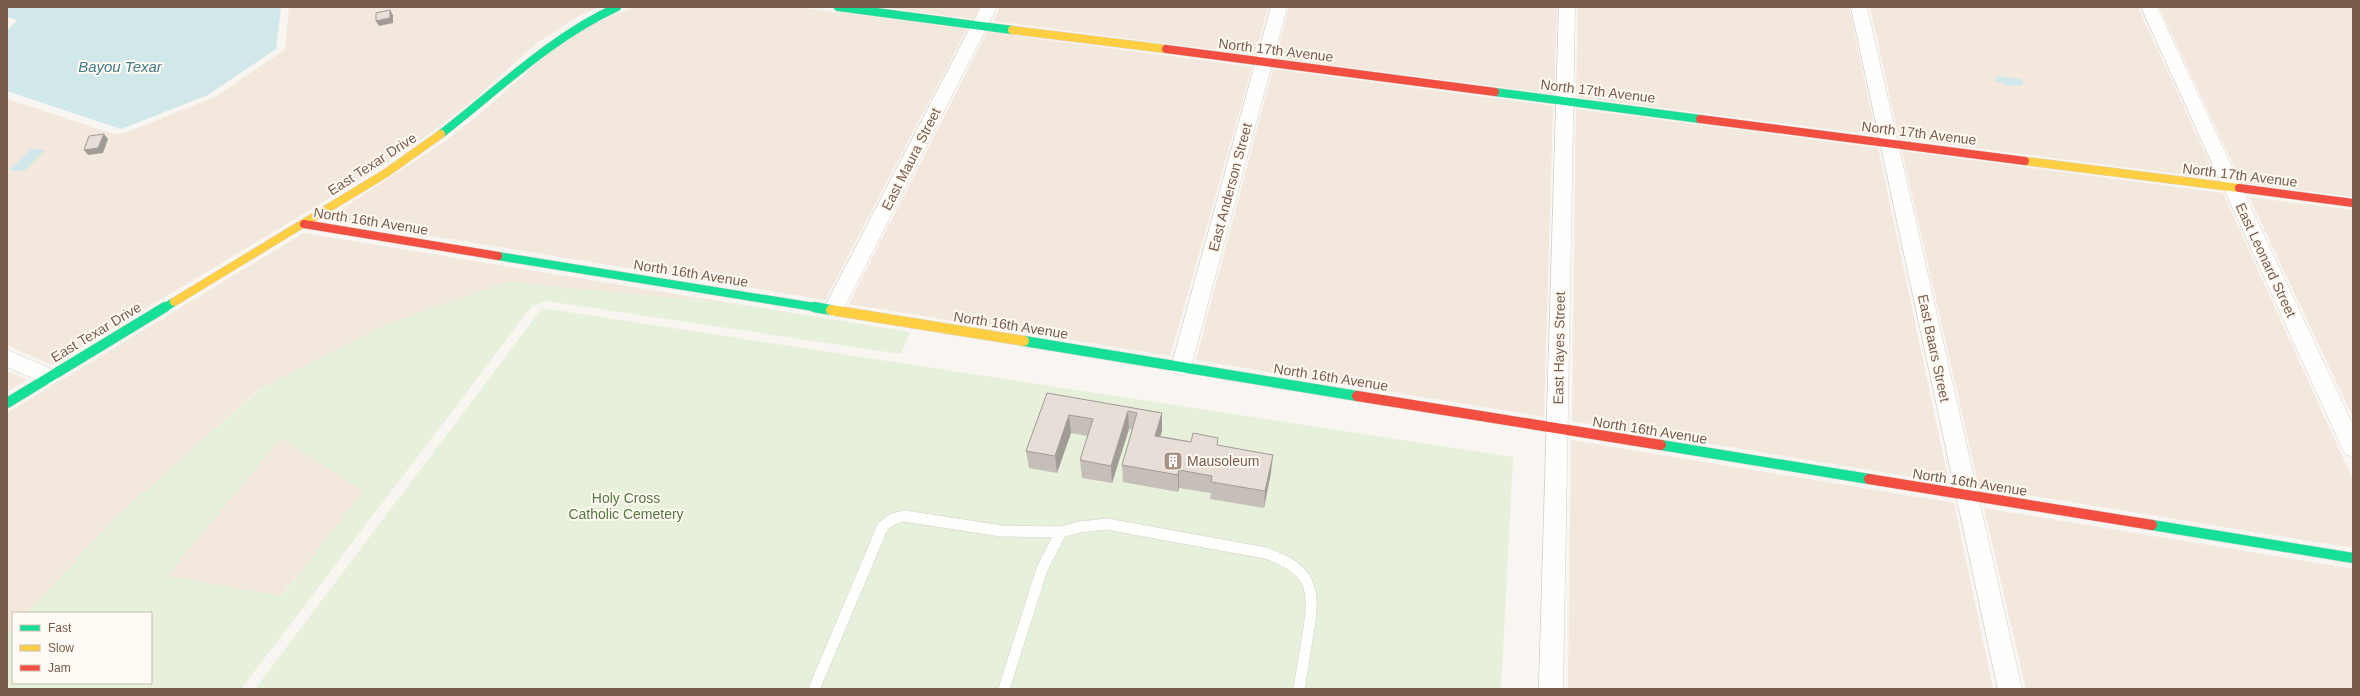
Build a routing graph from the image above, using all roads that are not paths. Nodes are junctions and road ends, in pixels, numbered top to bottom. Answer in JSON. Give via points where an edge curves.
{"nodes":[{"id":1,"x":617,"y":7,"type":"edge"},
{"id":2,"x":838,"y":7,"type":"edge"},
{"id":3,"x":989,"y":7,"type":"edge"},
{"id":4,"x":1279,"y":7,"type":"edge"},
{"id":5,"x":1567,"y":7,"type":"edge"},
{"id":6,"x":1859,"y":7,"type":"edge"},
{"id":7,"x":2149,"y":7,"type":"edge"},
{"id":8,"x":980,"y":25,"type":"junction"},
{"id":9,"x":1264,"y":62,"type":"junction"},
{"id":10,"x":1565,"y":101,"type":"junction"},
{"id":11,"x":1889,"y":143,"type":"junction"},
{"id":12,"x":2233,"y":188,"type":"junction"},
{"id":13,"x":2353,"y":203,"type":"edge"},
{"id":14,"x":304,"y":224,"type":"junction"},
{"id":15,"x":832,"y":310,"type":"junction"},
{"id":16,"x":7,"y":358,"type":"edge"},
{"id":17,"x":1181,"y":367,"type":"junction"},
{"id":18,"x":49,"y":377,"type":"junction"},
{"id":19,"x":7,"y":403,"type":"edge"},
{"id":20,"x":1557,"y":429,"type":"junction"},
{"id":21,"x":2353,"y":448,"type":"edge"},
{"id":22,"x":1966,"y":495,"type":"junction"},
{"id":23,"x":1062,"y":532,"type":"junction"},
{"id":24,"x":2353,"y":558,"type":"edge"},
{"id":25,"x":814,"y":689,"type":"edge"},
{"id":26,"x":1004,"y":689,"type":"edge"},
{"id":27,"x":1299,"y":689,"type":"edge"},
{"id":28,"x":1551,"y":689,"type":"edge"},
{"id":29,"x":2010,"y":689,"type":"edge"}],
"edges":[{"from":1,"to":14,"type":"street","name":"East Texar Drive","via":[[562,33],[436,139],[386,174]]},
{"from":2,"to":8,"type":"street","name":"North 17th Avenue"},
{"from":3,"to":8,"type":"street","name":"East Maura Street"},
{"from":4,"to":9,"type":"street","name":"East Anderson Street"},
{"from":5,"to":10,"type":"street","name":"East Hayes Street"},
{"from":6,"to":11,"type":"street","name":"East Baars Street"},
{"from":7,"to":12,"type":"street","name":"East Leonard Street"},
{"from":8,"to":9,"type":"street","name":"North 17th Avenue"},
{"from":8,"to":15,"type":"street","name":"East Maura Street"},
{"from":9,"to":10,"type":"street","name":"North 17th Avenue"},
{"from":9,"to":17,"type":"street","name":"East Anderson Street"},
{"from":10,"to":11,"type":"street","name":"North 17th Avenue"},
{"from":10,"to":20,"type":"street","name":"East Hayes Street"},
{"from":11,"to":12,"type":"street","name":"North 17th Avenue"},
{"from":11,"to":22,"type":"street","name":"East Baars Street"},
{"from":12,"to":13,"type":"street","name":"North 17th Avenue"},
{"from":12,"to":21,"type":"street","name":"East Leonard Street"},
{"from":14,"to":15,"type":"street","name":"North 16th Avenue"},
{"from":14,"to":18,"type":"street","name":"East Texar Drive"},
{"from":15,"to":17,"type":"street","name":"North 16th Avenue"},
{"from":16,"to":18,"type":"street"},
{"from":17,"to":20,"type":"street","name":"North 16th Avenue"},
{"from":18,"to":19,"type":"street","name":"East Texar Drive"},
{"from":20,"to":22,"type":"street","name":"North 16th Avenue"},
{"from":20,"to":28,"type":"street","name":"East Hayes Street"},
{"from":22,"to":24,"type":"street","name":"North 16th Avenue"},
{"from":22,"to":29,"type":"street","name":"East Baars Street"},
{"from":23,"to":25,"type":"lane","via":[[1004,532],[904,516],[893,519],[883,526]]},
{"from":23,"to":26,"type":"lane","via":[[1048,553],[1042,569]]},
{"from":23,"to":27,"type":"lane","via":[[1107,524],[1128,527],[1265,553],[1282,558],[1297,567],[1306,578],[1312,592],[1313,606]]}]}
